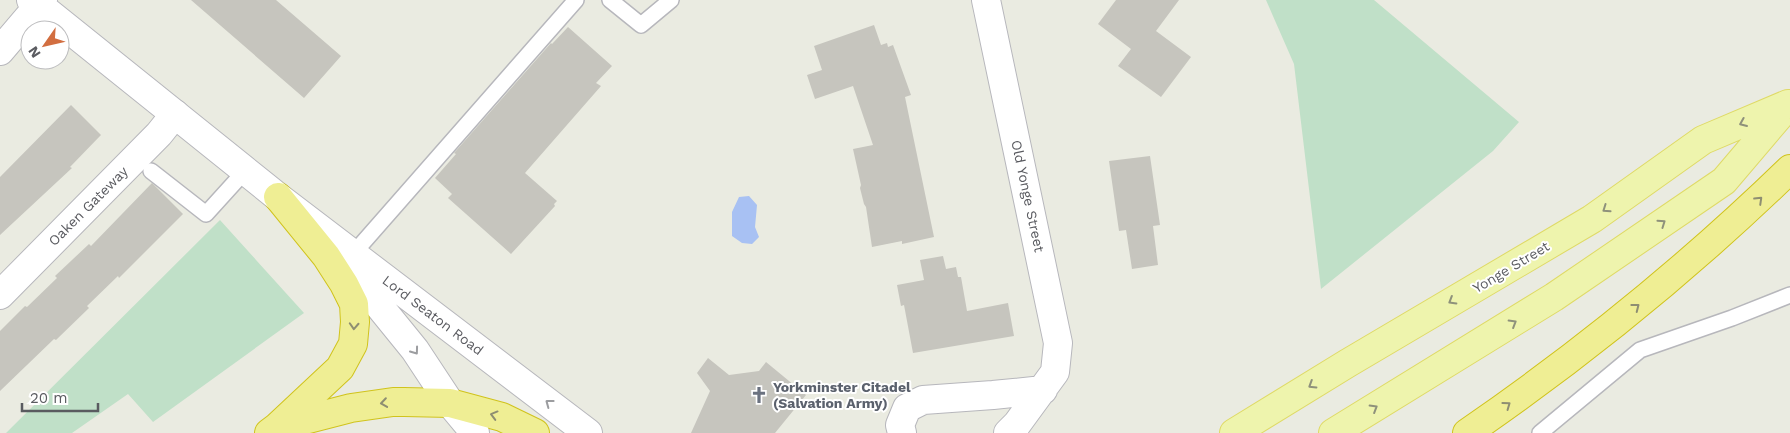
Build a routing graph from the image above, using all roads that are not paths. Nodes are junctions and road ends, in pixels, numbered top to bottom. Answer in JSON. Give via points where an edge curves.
{"nodes":[{"id":1,"x":576,"y":0,"type":"edge"},
{"id":2,"x":610,"y":0,"type":"edge"},
{"id":3,"x":671,"y":0,"type":"edge"},
{"id":4,"x":986,"y":0,"type":"edge"},
{"id":5,"x":38,"y":2,"type":"edge"},
{"id":6,"x":0,"y":51,"type":"edge"},
{"id":7,"x":1789,"y":104,"type":"edge"},
{"id":8,"x":175,"y":114,"type":"junction"},
{"id":9,"x":1790,"y":170,"type":"edge"},
{"id":10,"x":152,"y":171,"type":"dead end"},
{"id":11,"x":245,"y":171,"type":"junction"},
{"id":12,"x":278,"y":197,"type":"junction"},
{"id":13,"x":353,"y":254,"type":"junction"},
{"id":14,"x":0,"y":295,"type":"edge"},
{"id":15,"x":1790,"y":295,"type":"edge"},
{"id":16,"x":1043,"y":390,"type":"junction"},
{"id":17,"x":450,"y":403,"type":"junction"},
{"id":18,"x":273,"y":430,"type":"edge"},
{"id":19,"x":475,"y":433,"type":"edge"},
{"id":20,"x":535,"y":433,"type":"edge"},
{"id":21,"x":588,"y":433,"type":"edge"},
{"id":22,"x":902,"y":433,"type":"edge"},
{"id":23,"x":1008,"y":433,"type":"edge"},
{"id":24,"x":1234,"y":433,"type":"edge"},
{"id":25,"x":1333,"y":433,"type":"edge"},
{"id":26,"x":1467,"y":433,"type":"edge"},
{"id":27,"x":1540,"y":433,"type":"edge"}],
"edges":[{"from":1,"to":13,"type":"lane"},
{"from":2,"to":3,"type":"lane","via":[[641,25]]},
{"from":4,"to":16,"type":"street","name":"Old Yonge Street","via":[[1058,343],[1056,372]]},
{"from":5,"to":6,"type":"street"},
{"from":5,"to":8,"type":"street","name":"Lord Seaton Road"},
{"from":7,"to":24,"type":"main road","name":"Yonge Street","one_way":true,"via":[[1703,140],[1592,219]]},
{"from":25,"to":7,"type":"main road","name":"Yonge Street","one_way":true,"via":[[1554,297],[1724,180]]},
{"from":8,"to":11,"type":"street","name":"Lord Seaton Road"},
{"from":8,"to":14,"type":"street","name":"Oaken Gateway"},
{"from":26,"to":9,"type":"highway","one_way":true,"via":[[1543,380],[1644,300]]},
{"from":10,"to":11,"type":"lane","via":[[206,214]]},
{"from":11,"to":12,"type":"street","name":"Lord Seaton Road"},
{"from":12,"to":13,"type":"street","name":"Lord Seaton Road"},
{"from":12,"to":17,"type":"street","name":"Lord Seaton Road","one_way":true,"via":[[350,270],[415,350]]},
{"from":12,"to":18,"type":"highway","one_way":true,"via":[[326,256],[344,284],[354,304],[355,322],[353,344],[340,368]]},
{"from":21,"to":13,"type":"street","name":"Lord Seaton Road","one_way":true},
{"from":15,"to":27,"type":"lane","via":[[1640,350]]},
{"from":16,"to":22,"type":"street","via":[[923,400],[907,408],[900,425]]},
{"from":16,"to":23,"type":"street","name":"Old Yonge Street"},
{"from":17,"to":18,"type":"highway","one_way":true,"via":[[393,402],[359,406]]},
{"from":17,"to":19,"type":"street","name":"Lord Seaton Road"},
{"from":20,"to":17,"type":"highway","one_way":true,"via":[[502,417]]}]}
